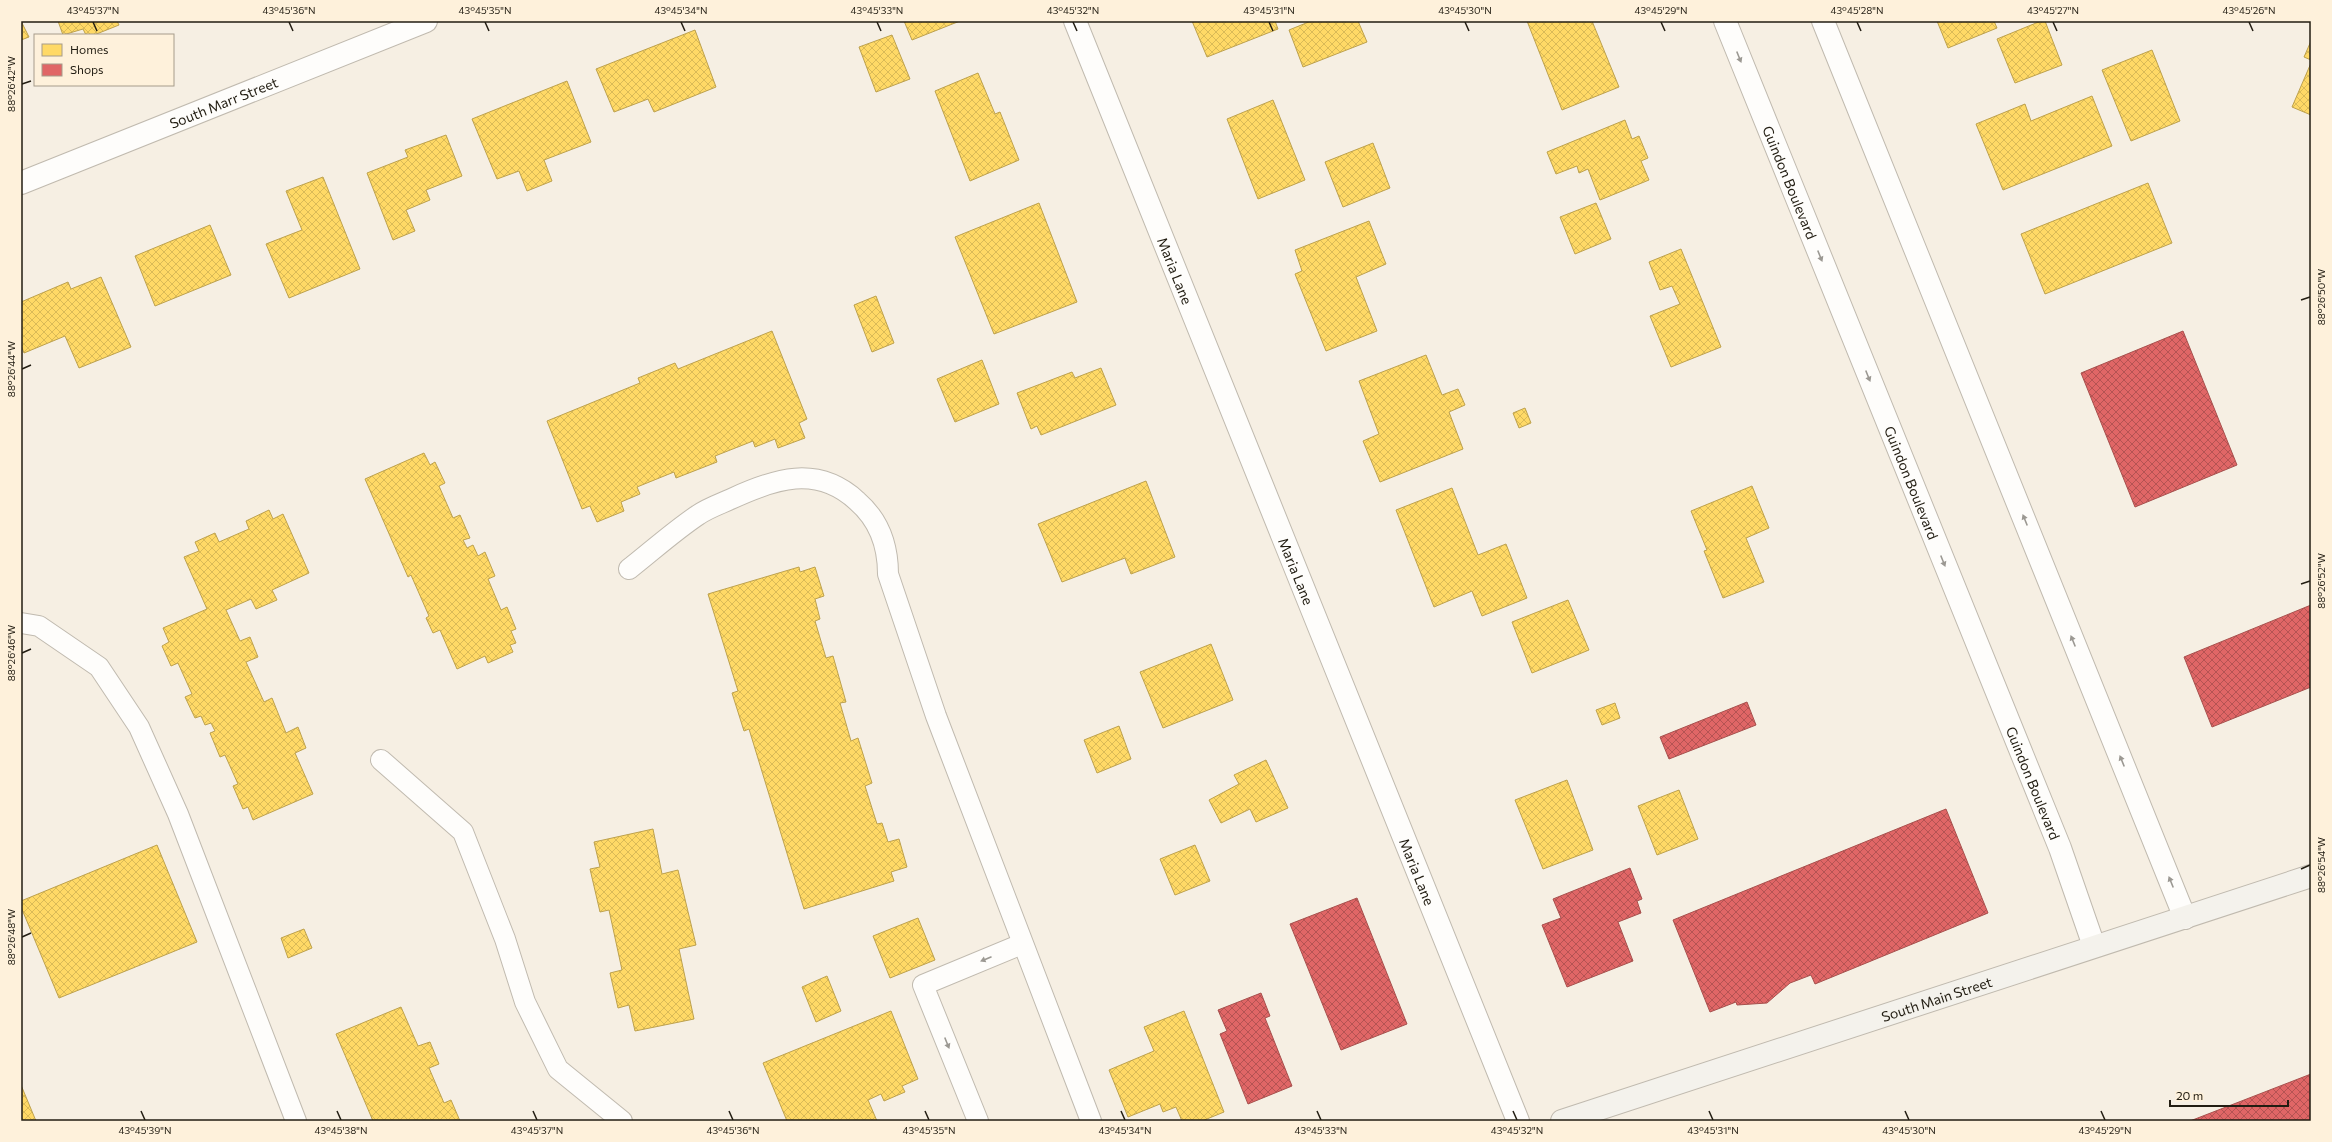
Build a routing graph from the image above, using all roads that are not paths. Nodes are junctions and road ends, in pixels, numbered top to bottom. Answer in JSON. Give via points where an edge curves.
{"nodes":[{"id":1,"x":426,"y":21,"type":"edge"},
{"id":2,"x":1075,"y":21,"type":"edge"},
{"id":3,"x":1725,"y":21,"type":"edge"},
{"id":4,"x":1823,"y":21,"type":"edge"},
{"id":5,"x":21,"y":183,"type":"edge"},
{"id":6,"x":629,"y":569,"type":"dead end"},
{"id":7,"x":21,"y":623,"type":"edge"},
{"id":8,"x":381,"y":760,"type":"dead end"},
{"id":9,"x":2311,"y":876,"type":"edge"},
{"id":10,"x":2185,"y":918,"type":"junction"},
{"id":11,"x":1022,"y":944,"type":"junction"},
{"id":12,"x":2094,"y":946,"type":"junction"},
{"id":13,"x":296,"y":1121,"type":"edge"},
{"id":14,"x":622,"y":1121,"type":"edge"},
{"id":15,"x":978,"y":1121,"type":"edge"},
{"id":16,"x":1091,"y":1121,"type":"edge"},
{"id":17,"x":1518,"y":1121,"type":"edge"},
{"id":18,"x":1562,"y":1121,"type":"edge"}],
"edges":[{"from":1,"to":5,"type":"street","name":"South Marr Street"},
{"from":2,"to":17,"type":"street","name":"Maria Lane"},
{"from":3,"to":12,"type":"street","name":"Guindon Boulevard","one_way":true,"via":[[2060,848]]},
{"from":10,"to":4,"type":"street","one_way":true},
{"from":6,"to":11,"type":"lane","via":[[698,514],[773,481],[798,478],[822,482],[844,491],[863,507],[883,538],[888,574],[936,716]]},
{"from":7,"to":13,"type":"lane","via":[[39,626],[99,667],[139,727],[178,814]]},
{"from":8,"to":14,"type":"lane","via":[[463,832],[505,939],[525,1002],[558,1069]]},
{"from":9,"to":10,"type":"main road","name":"South Main Street"},
{"from":10,"to":12,"type":"main road","name":"South Main Street"},
{"from":11,"to":15,"type":"lane","one_way":true,"via":[[923,985]]},
{"from":11,"to":16,"type":"lane"},
{"from":12,"to":18,"type":"main road","name":"South Main Street"}]}
